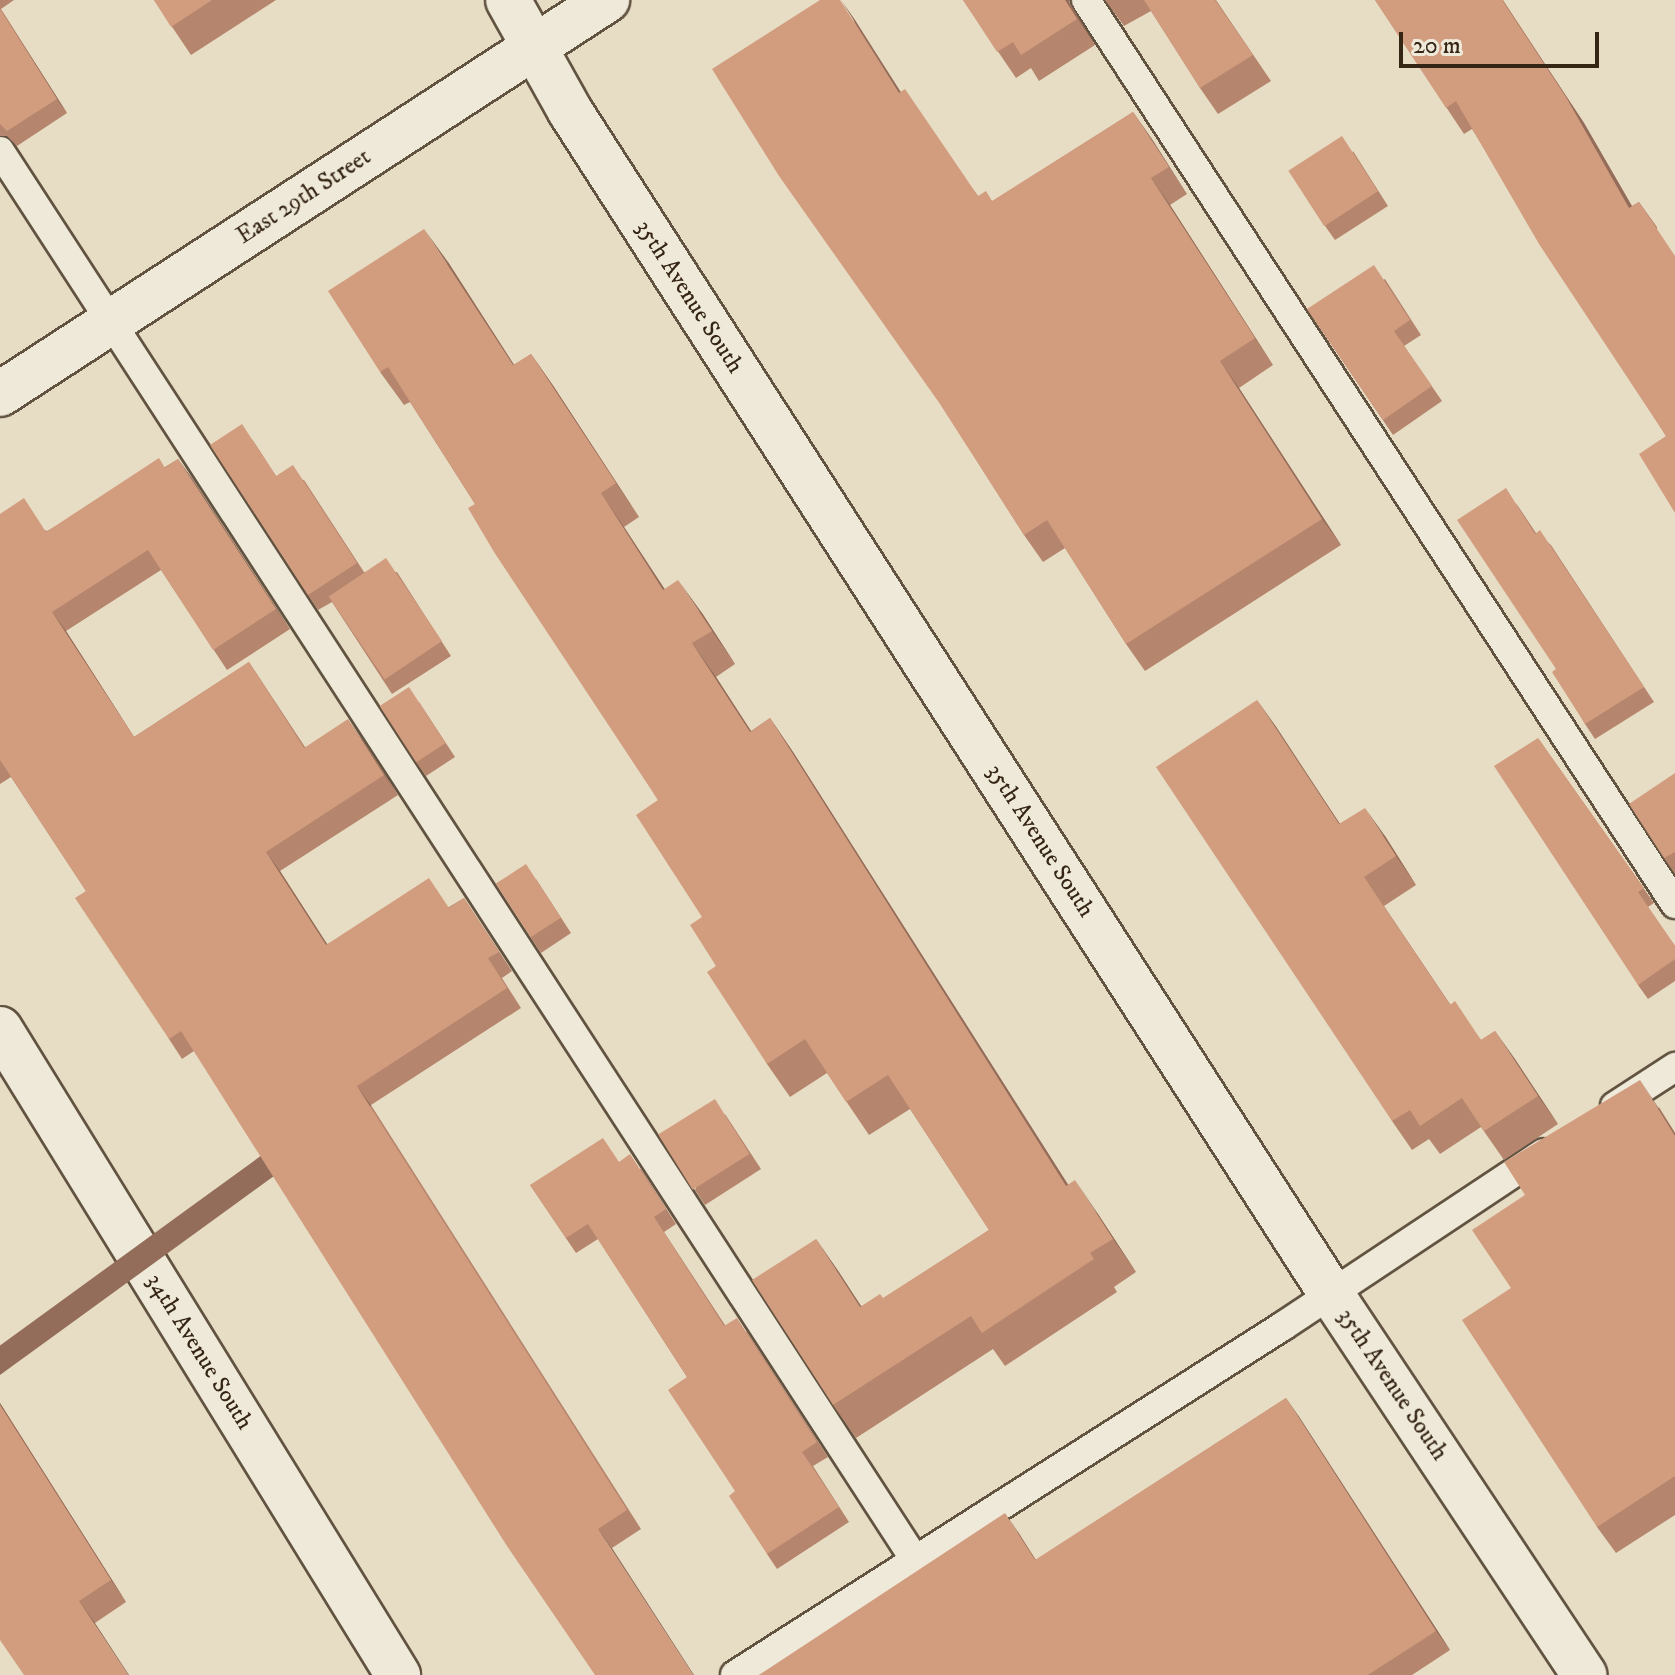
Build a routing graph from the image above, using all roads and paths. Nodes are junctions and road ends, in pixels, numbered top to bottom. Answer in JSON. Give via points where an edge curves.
{"nodes":[{"id":1,"x":508,"y":0,"type":"edge"},
{"id":2,"x":607,"y":0,"type":"edge"},
{"id":3,"x":1086,"y":0,"type":"edge"},
{"id":4,"x":533,"y":48,"type":"junction"},
{"id":5,"x":0,"y":151,"type":"edge"},
{"id":6,"x":111,"y":322,"type":"junction"},
{"id":7,"x":0,"y":394,"type":"edge"},
{"id":8,"x":1675,"y":904,"type":"edge"},
{"id":9,"x":0,"y":1029,"type":"edge"},
{"id":10,"x":1675,"y":1067,"type":"edge"},
{"id":11,"x":1597,"y":1118,"type":"edge"},
{"id":12,"x":1572,"y":1135,"type":"edge"},
{"id":13,"x":1330,"y":1292,"type":"junction"},
{"id":14,"x":915,"y":1560,"type":"junction"},
{"id":15,"x":398,"y":1675,"type":"edge"},
{"id":16,"x":735,"y":1675,"type":"edge"},
{"id":17,"x":1584,"y":1675,"type":"edge"}],
"edges":[{"from":1,"to":4,"type":"street","name":"35th Avenue South"},
{"from":2,"to":4,"type":"street","name":"East 29th Street"},
{"from":3,"to":8,"type":"lane"},
{"from":4,"to":6,"type":"street","name":"East 29th Street"},
{"from":4,"to":13,"type":"street","name":"35th Avenue South"},
{"from":5,"to":6,"type":"lane"},
{"from":6,"to":7,"type":"street","name":"East 29th Street"},
{"from":6,"to":14,"type":"lane"},
{"from":9,"to":15,"type":"street","name":"34th Avenue South"},
{"from":10,"to":11,"type":"lane"},
{"from":12,"to":13,"type":"lane"},
{"from":13,"to":14,"type":"lane"},
{"from":13,"to":17,"type":"street","name":"35th Avenue South"},
{"from":14,"to":16,"type":"lane"}]}
